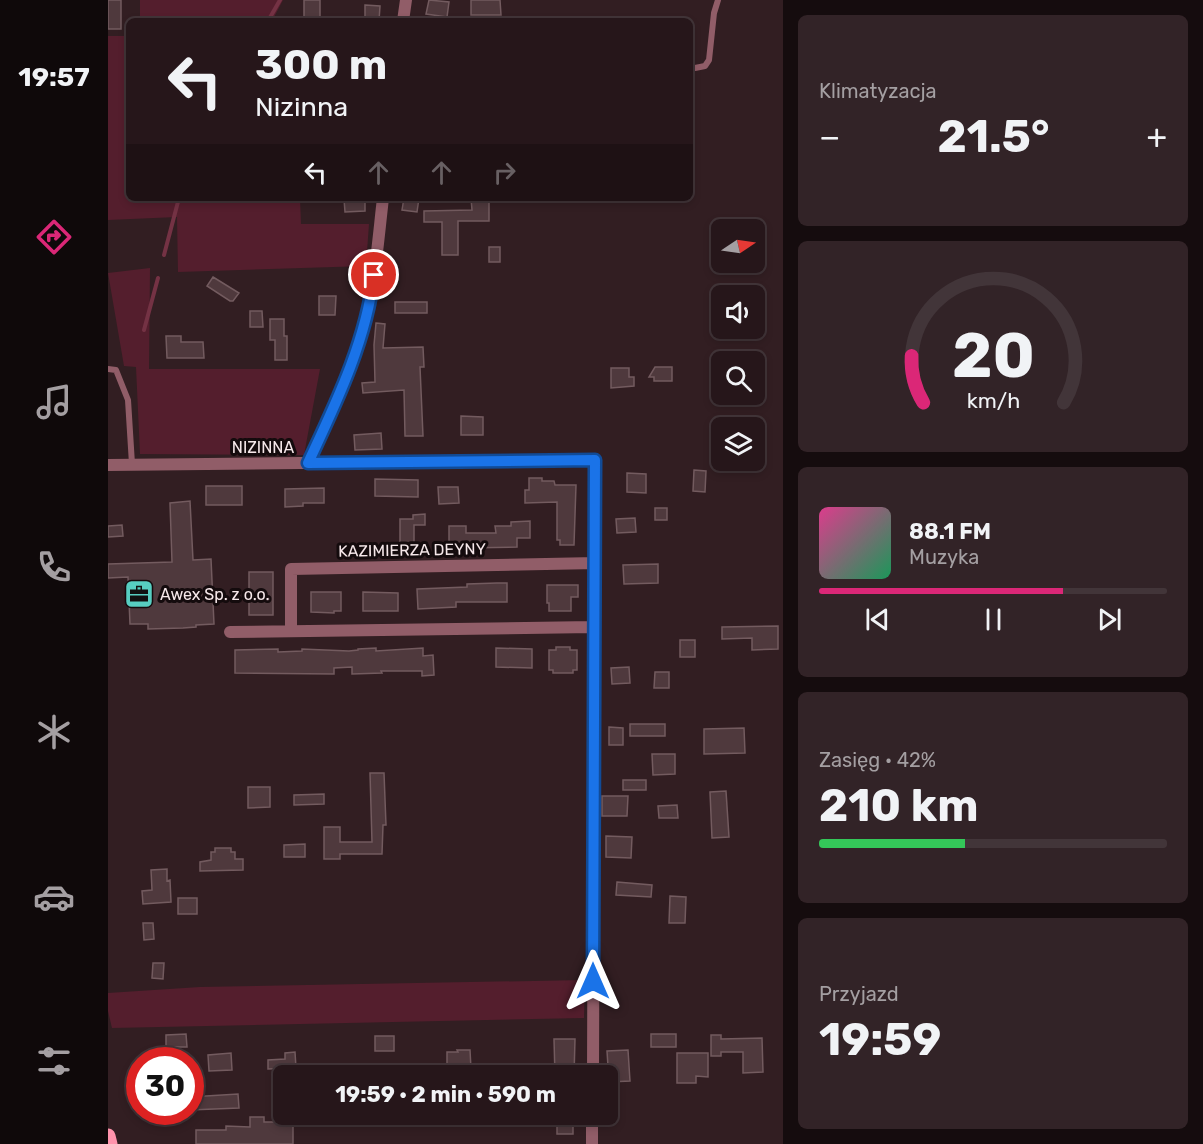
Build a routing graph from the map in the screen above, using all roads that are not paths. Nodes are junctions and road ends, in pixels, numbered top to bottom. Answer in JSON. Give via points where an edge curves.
{"nodes":[{"id":1,"x":406,"y":0,"type":"edge"},
{"id":2,"x":718,"y":0,"type":"edge"},
{"id":3,"x":403,"y":18,"type":"edge"},
{"id":4,"x":693,"y":68,"type":"edge"},
{"id":5,"x":383,"y":201,"type":"edge"},
{"id":6,"x":108,"y":369,"type":"edge"},
{"id":7,"x":308,"y":463,"type":"junction"},
{"id":8,"x":132,"y":464,"type":"junction"},
{"id":9,"x":108,"y":465,"type":"edge"},
{"id":10,"x":596,"y":563,"type":"junction"},
{"id":11,"x":593,"y":627,"type":"junction"},
{"id":12,"x":291,"y":631,"type":"junction"},
{"id":13,"x":230,"y":632,"type":"dead end"},
{"id":14,"x":592,"y":1065,"type":"edge"},
{"id":15,"x":592,"y":1125,"type":"edge"},
{"id":16,"x":108,"y":1136,"type":"edge"},
{"id":17,"x":110,"y":1144,"type":"edge"},
{"id":18,"x":592,"y":1144,"type":"edge"}],
"edges":[{"from":1,"to":3,"type":"street"},
{"from":2,"to":4,"type":"lane","via":[[708,60],[705,66]]},
{"from":5,"to":7,"type":"street","via":[[364,328],[343,388]]},
{"from":6,"to":8,"type":"lane","via":[[116,370],[128,400]]},
{"from":7,"to":8,"type":"street","name":"NIZINNA"},
{"from":7,"to":10,"type":"street","name":"NIZINNA","via":[[595,460]]},
{"from":8,"to":9,"type":"street","name":"NIZINNA"},
{"from":10,"to":11,"type":"street","name":"NIZINNA"},
{"from":10,"to":12,"type":"street","name":"KAZIMIERZA DEYNY","via":[[291,569]]},
{"from":11,"to":12,"type":"street"},
{"from":11,"to":14,"type":"street","name":"NIZINNA"},
{"from":12,"to":13,"type":"street"},
{"from":15,"to":18,"type":"street"},
{"from":16,"to":17,"type":"main road"}]}
